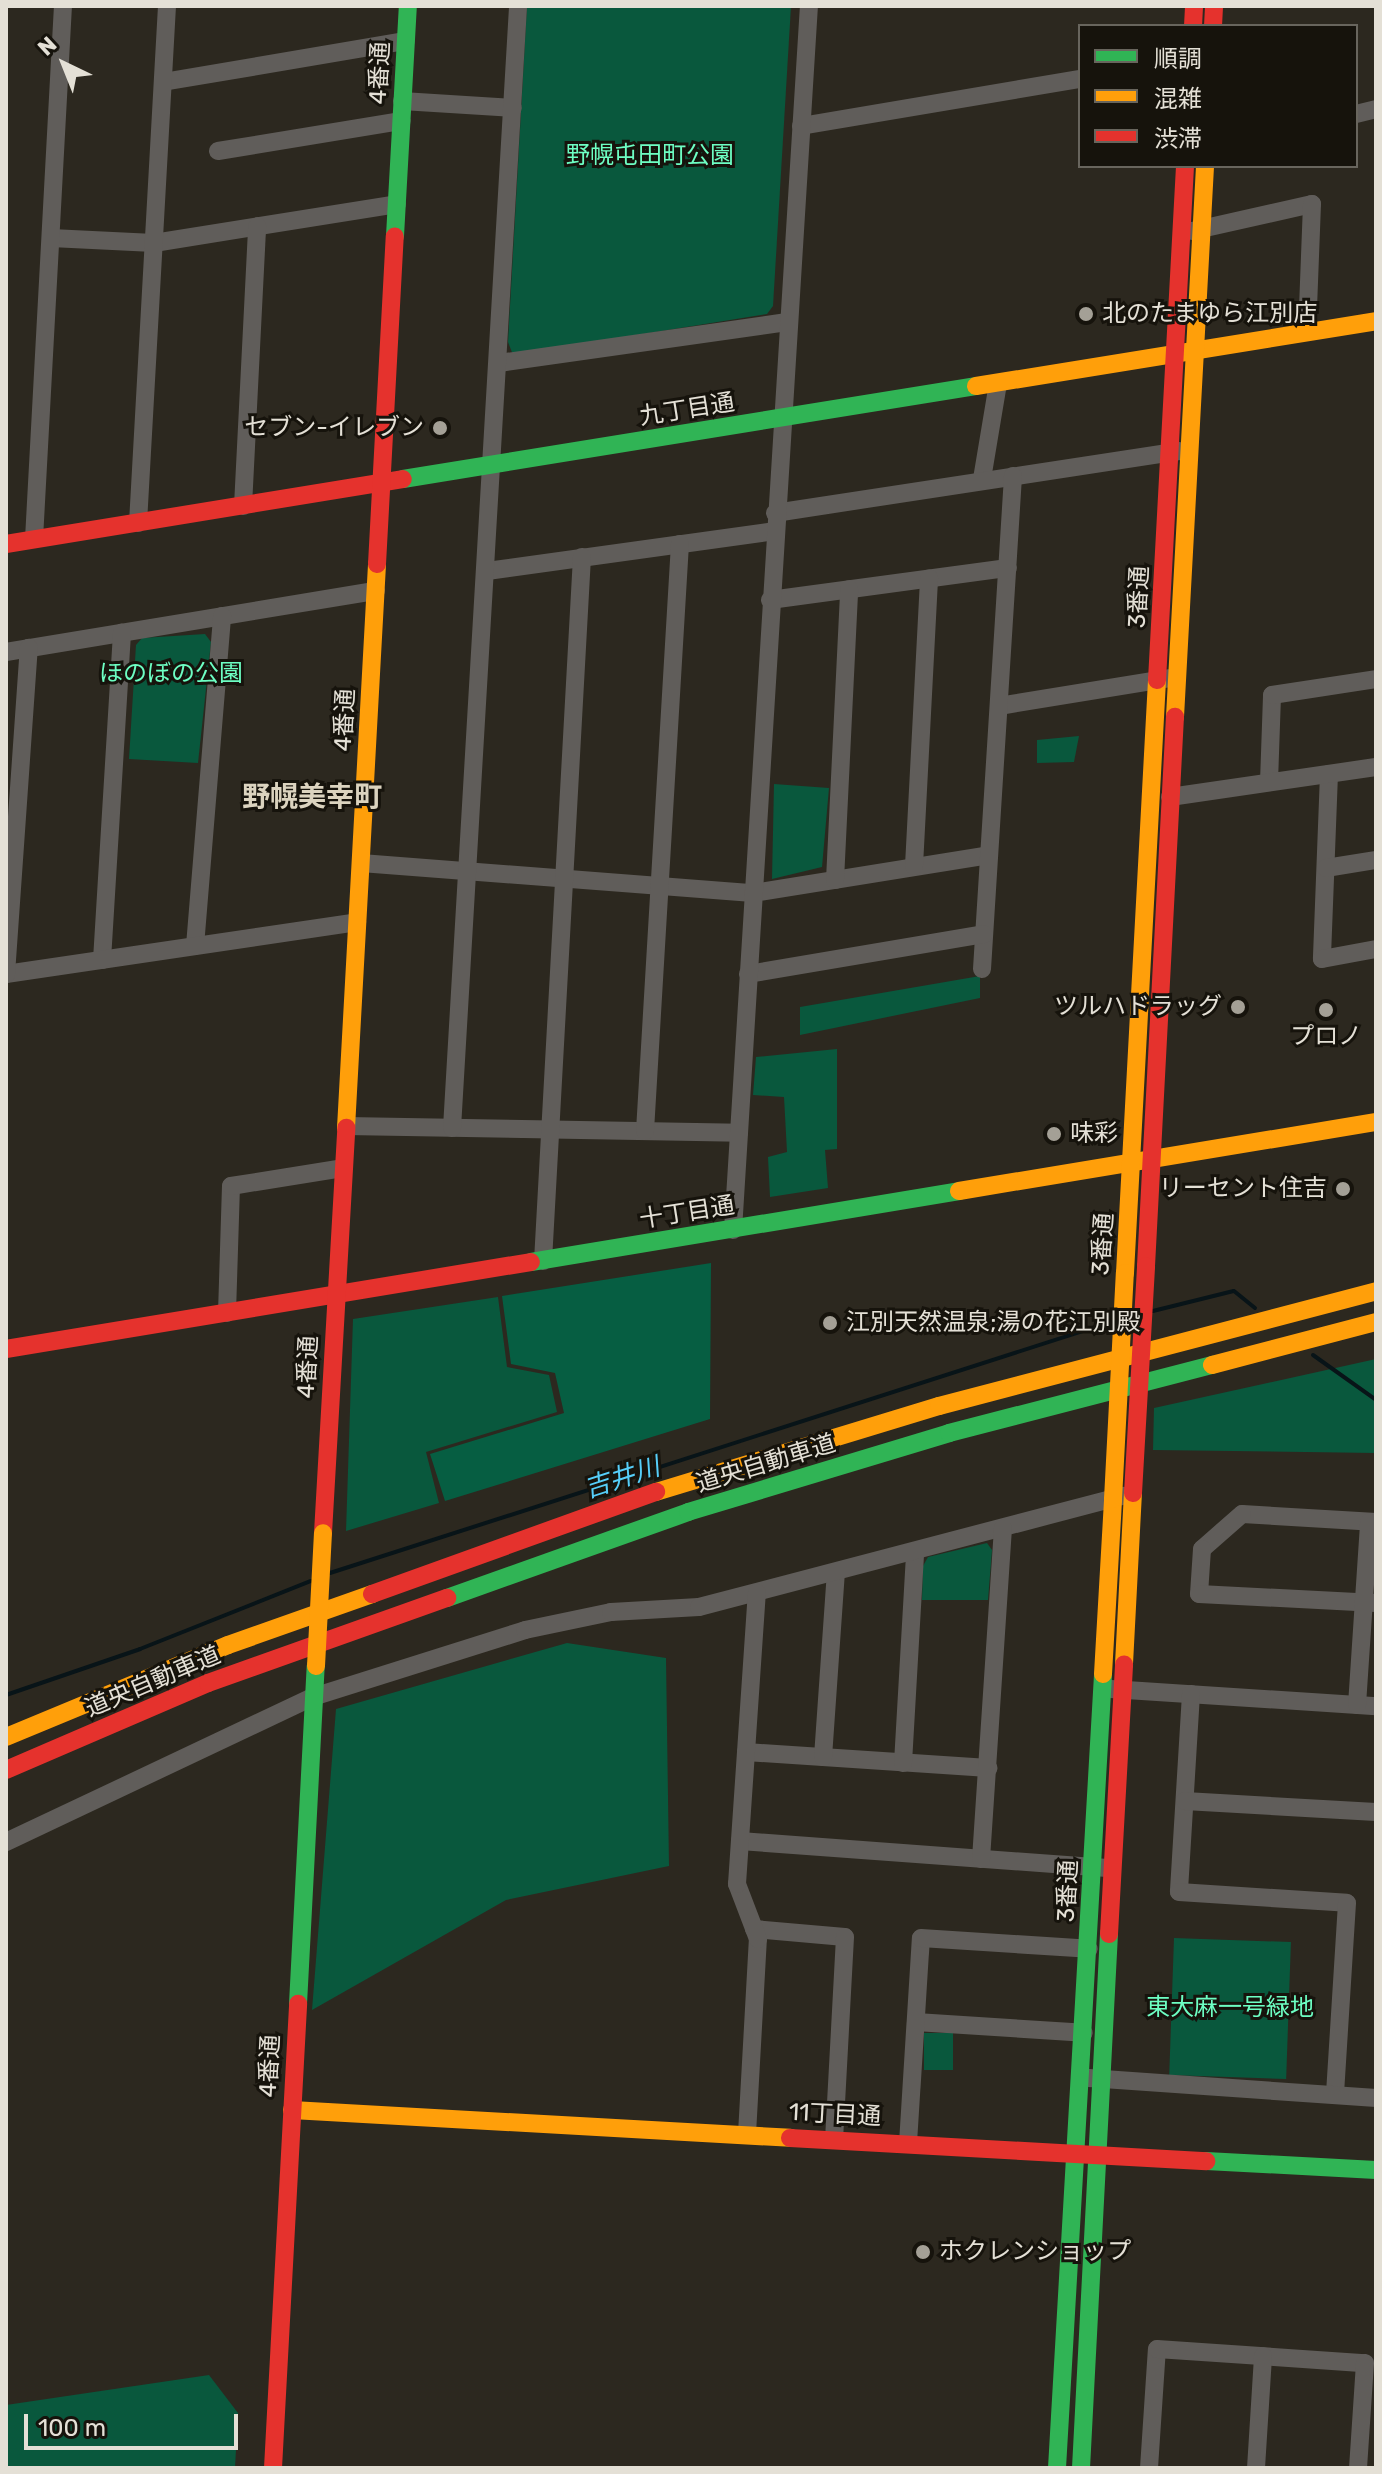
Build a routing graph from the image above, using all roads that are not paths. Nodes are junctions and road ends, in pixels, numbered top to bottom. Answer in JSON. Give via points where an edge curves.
{"nodes":[{"id":1,"x":63,"y":6,"type":"edge"},
{"id":2,"x":167,"y":6,"type":"edge"},
{"id":3,"x":408,"y":6,"type":"edge"},
{"id":4,"x":518,"y":6,"type":"edge"},
{"id":5,"x":809,"y":6,"type":"edge"},
{"id":6,"x":406,"y":41,"type":"junction"},
{"id":7,"x":1078,"y":79,"type":"edge"},
{"id":8,"x":163,"y":82,"type":"junction"},
{"id":9,"x":402,"y":101,"type":"junction"},
{"id":10,"x":513,"y":108,"type":"junction"},
{"id":11,"x":402,"y":121,"type":"junction"},
{"id":12,"x":801,"y":126,"type":"junction"},
{"id":13,"x":218,"y":151,"type":"dead end"},
{"id":14,"x":1185,"y":168,"type":"edge"},
{"id":15,"x":1205,"y":168,"type":"edge"},
{"id":16,"x":397,"y":204,"type":"junction"},
{"id":17,"x":257,"y":226,"type":"junction"},
{"id":18,"x":1201,"y":228,"type":"junction"},
{"id":19,"x":1182,"y":234,"type":"junction"},
{"id":20,"x":51,"y":238,"type":"junction"},
{"id":21,"x":154,"y":243,"type":"junction"},
{"id":22,"x":1376,"y":321,"type":"edge"},
{"id":23,"x":787,"y":322,"type":"junction"},
{"id":24,"x":1307,"y":332,"type":"junction"},
{"id":25,"x":1195,"y":350,"type":"junction"},
{"id":26,"x":1176,"y":354,"type":"junction"},
{"id":27,"x":499,"y":363,"type":"junction"},
{"id":28,"x":998,"y":383,"type":"junction"},
{"id":29,"x":780,"y":419,"type":"junction"},
{"id":30,"x":1180,"y":452,"type":"junction"},
{"id":31,"x":494,"y":466,"type":"junction"},
{"id":32,"x":1013,"y":476,"type":"junction"},
{"id":33,"x":982,"y":479,"type":"junction"},
{"id":34,"x":382,"y":484,"type":"junction"},
{"id":35,"x":243,"y":506,"type":"junction"},
{"id":36,"x":774,"y":522,"type":"junction"},
{"id":37,"x":138,"y":523,"type":"junction"},
{"id":38,"x":34,"y":539,"type":"junction"},
{"id":39,"x":6,"y":544,"type":"edge"},
{"id":40,"x":680,"y":544,"type":"junction"},
{"id":41,"x":582,"y":557,"type":"junction"},
{"id":42,"x":1008,"y":568,"type":"junction"},
{"id":43,"x":487,"y":571,"type":"junction"},
{"id":44,"x":929,"y":578,"type":"junction"},
{"id":45,"x":849,"y":589,"type":"junction"},
{"id":46,"x":376,"y":591,"type":"junction"},
{"id":47,"x":770,"y":600,"type":"junction"},
{"id":48,"x":222,"y":616,"type":"junction"},
{"id":49,"x":122,"y":633,"type":"junction"},
{"id":50,"x":29,"y":648,"type":"junction"},
{"id":51,"x":6,"y":652,"type":"edge"},
{"id":52,"x":1168,"y":678,"type":"junction"},
{"id":53,"x":1376,"y":679,"type":"edge"},
{"id":54,"x":999,"y":706,"type":"junction"},
{"id":55,"x":1376,"y":767,"type":"edge"},
{"id":56,"x":1329,"y":774,"type":"junction"},
{"id":57,"x":1269,"y":782,"type":"junction"},
{"id":58,"x":1170,"y":797,"type":"junction"},
{"id":59,"x":989,"y":855,"type":"junction"},
{"id":60,"x":1376,"y":860,"type":"edge"},
{"id":61,"x":361,"y":863,"type":"junction"},
{"id":62,"x":914,"y":866,"type":"junction"},
{"id":63,"x":1326,"y":868,"type":"junction"},
{"id":64,"x":467,"y":871,"type":"junction"},
{"id":65,"x":563,"y":878,"type":"junction"},
{"id":66,"x":835,"y":880,"type":"junction"},
{"id":67,"x":659,"y":886,"type":"junction"},
{"id":68,"x":753,"y":893,"type":"junction"},
{"id":69,"x":357,"y":922,"type":"junction"},
{"id":70,"x":984,"y":934,"type":"junction"},
{"id":71,"x":195,"y":946,"type":"junction"},
{"id":72,"x":1376,"y":949,"type":"edge"},
{"id":73,"x":102,"y":960,"type":"junction"},
{"id":74,"x":982,"y":969,"type":"dead end"},
{"id":75,"x":6,"y":974,"type":"edge"},
{"id":76,"x":748,"y":974,"type":"junction"},
{"id":77,"x":1376,"y":1122,"type":"edge"},
{"id":78,"x":346,"y":1126,"type":"junction"},
{"id":79,"x":452,"y":1128,"type":"junction"},
{"id":80,"x":550,"y":1130,"type":"junction"},
{"id":81,"x":645,"y":1131,"type":"junction"},
{"id":82,"x":739,"y":1133,"type":"junction"},
{"id":83,"x":1142,"y":1161,"type":"junction"},
{"id":84,"x":343,"y":1168,"type":"junction"},
{"id":85,"x":733,"y":1230,"type":"junction"},
{"id":86,"x":543,"y":1261,"type":"junction"},
{"id":87,"x":1376,"y":1291,"type":"edge"},
{"id":88,"x":336,"y":1296,"type":"junction"},
{"id":89,"x":227,"y":1313,"type":"junction"},
{"id":90,"x":1376,"y":1322,"type":"edge"},
{"id":91,"x":6,"y":1349,"type":"edge"},
{"id":92,"x":1133,"y":1493,"type":"junction"},
{"id":93,"x":1113,"y":1499,"type":"junction"},
{"id":94,"x":1372,"y":1522,"type":"edge"},
{"id":95,"x":1003,"y":1529,"type":"junction"},
{"id":96,"x":915,"y":1552,"type":"junction"},
{"id":97,"x":836,"y":1573,"type":"junction"},
{"id":98,"x":757,"y":1593,"type":"junction"},
{"id":99,"x":1370,"y":1603,"type":"edge"},
{"id":100,"x":208,"y":1683,"type":"junction"},
{"id":101,"x":1103,"y":1689,"type":"junction"},
{"id":102,"x":1122,"y":1690,"type":"junction"},
{"id":103,"x":1191,"y":1694,"type":"junction"},
{"id":104,"x":313,"y":1697,"type":"junction"},
{"id":105,"x":1357,"y":1705,"type":"junction"},
{"id":106,"x":1376,"y":1706,"type":"edge"},
{"id":107,"x":6,"y":1737,"type":"edge"},
{"id":108,"x":746,"y":1752,"type":"junction"},
{"id":109,"x":823,"y":1757,"type":"junction"},
{"id":110,"x":903,"y":1763,"type":"junction"},
{"id":111,"x":988,"y":1768,"type":"junction"},
{"id":112,"x":6,"y":1770,"type":"edge"},
{"id":113,"x":6,"y":1784,"type":"edge"},
{"id":114,"x":1185,"y":1801,"type":"junction"},
{"id":115,"x":1376,"y":1812,"type":"edge"},
{"id":116,"x":740,"y":1841,"type":"junction"},
{"id":117,"x":6,"y":1842,"type":"edge"},
{"id":118,"x":981,"y":1859,"type":"junction"},
{"id":119,"x":1093,"y":1867,"type":"junction"},
{"id":120,"x":1113,"y":1869,"type":"junction"},
{"id":121,"x":754,"y":1929,"type":"junction"},
{"id":122,"x":1089,"y":1949,"type":"junction"},
{"id":123,"x":916,"y":2022,"type":"junction"},
{"id":124,"x":1084,"y":2033,"type":"junction"},
{"id":125,"x":1082,"y":2077,"type":"junction"},
{"id":126,"x":1101,"y":2078,"type":"junction"},
{"id":127,"x":1335,"y":2095,"type":"junction"},
{"id":128,"x":1376,"y":2098,"type":"edge"},
{"id":129,"x":292,"y":2110,"type":"junction"},
{"id":130,"x":747,"y":2134,"type":"junction"},
{"id":131,"x":834,"y":2139,"type":"junction"},
{"id":132,"x":908,"y":2143,"type":"junction"},
{"id":133,"x":1078,"y":2152,"type":"junction"},
{"id":134,"x":1097,"y":2153,"type":"junction"},
{"id":135,"x":1376,"y":2170,"type":"edge"},
{"id":136,"x":1263,"y":2356,"type":"junction"},
{"id":137,"x":273,"y":2468,"type":"edge"},
{"id":138,"x":1057,"y":2468,"type":"edge"},
{"id":139,"x":1081,"y":2468,"type":"edge"},
{"id":140,"x":1149,"y":2468,"type":"edge"},
{"id":141,"x":1256,"y":2468,"type":"edge"},
{"id":142,"x":1358,"y":2468,"type":"edge"}],
"edges":[{"from":1,"to":20,"type":"street"},
{"from":2,"to":8,"type":"street"},
{"from":3,"to":6,"type":"main road","name":"4番通"},
{"from":4,"to":10,"type":"street"},
{"from":5,"to":12,"type":"street"},
{"from":6,"to":8,"type":"street"},
{"from":6,"to":9,"type":"main road","name":"4番通"},
{"from":7,"to":12,"type":"street"},
{"from":8,"to":21,"type":"street"},
{"from":9,"to":10,"type":"street"},
{"from":9,"to":11,"type":"main road","name":"4番通"},
{"from":10,"to":27,"type":"street"},
{"from":11,"to":13,"type":"street"},
{"from":11,"to":16,"type":"main road","name":"4番通"},
{"from":12,"to":23,"type":"street"},
{"from":14,"to":19,"type":"main road","name":"3番通"},
{"from":15,"to":18,"type":"main road","name":"3番通"},
{"from":16,"to":17,"type":"street"},
{"from":16,"to":34,"type":"main road","name":"4番通"},
{"from":17,"to":21,"type":"street"},
{"from":17,"to":35,"type":"street"},
{"from":18,"to":19,"type":"street"},
{"from":18,"to":24,"type":"street","via":[[1312,204]]},
{"from":18,"to":25,"type":"main road","name":"3番通"},
{"from":19,"to":26,"type":"main road","name":"3番通"},
{"from":20,"to":21,"type":"street"},
{"from":20,"to":38,"type":"street"},
{"from":21,"to":37,"type":"street"},
{"from":22,"to":24,"type":"main road","name":"九丁目通"},
{"from":23,"to":27,"type":"street"},
{"from":23,"to":29,"type":"street"},
{"from":24,"to":25,"type":"main road","name":"九丁目通"},
{"from":25,"to":26,"type":"main road","name":"九丁目通"},
{"from":25,"to":30,"type":"main road","name":"3番通"},
{"from":26,"to":28,"type":"main road","name":"九丁目通"},
{"from":26,"to":30,"type":"main road","name":"3番通"},
{"from":27,"to":31,"type":"street"},
{"from":28,"to":29,"type":"main road","name":"九丁目通"},
{"from":28,"to":33,"type":"street"},
{"from":29,"to":31,"type":"main road","name":"九丁目通"},
{"from":29,"to":36,"type":"street"},
{"from":30,"to":32,"type":"street"},
{"from":30,"to":52,"type":"main road","name":"3番通"},
{"from":31,"to":34,"type":"main road","name":"九丁目通"},
{"from":31,"to":43,"type":"street"},
{"from":32,"to":33,"type":"street"},
{"from":32,"to":42,"type":"street"},
{"from":33,"to":36,"type":"street"},
{"from":34,"to":35,"type":"main road","name":"九丁目通"},
{"from":34,"to":46,"type":"main road","name":"4番通"},
{"from":35,"to":37,"type":"main road","name":"九丁目通"},
{"from":36,"to":40,"type":"street"},
{"from":36,"to":47,"type":"street"},
{"from":37,"to":38,"type":"main road","name":"九丁目通"},
{"from":38,"to":39,"type":"main road","name":"九丁目通"},
{"from":40,"to":41,"type":"street"},
{"from":40,"to":67,"type":"street"},
{"from":41,"to":43,"type":"street"},
{"from":41,"to":65,"type":"street"},
{"from":42,"to":44,"type":"street"},
{"from":42,"to":54,"type":"street"},
{"from":43,"to":64,"type":"street"},
{"from":44,"to":45,"type":"street"},
{"from":44,"to":62,"type":"street"},
{"from":45,"to":47,"type":"street"},
{"from":45,"to":66,"type":"street"},
{"from":46,"to":48,"type":"street"},
{"from":46,"to":61,"type":"main road","name":"4番通"},
{"from":47,"to":68,"type":"street"},
{"from":48,"to":49,"type":"street"},
{"from":48,"to":71,"type":"street"},
{"from":49,"to":50,"type":"street"},
{"from":49,"to":73,"type":"street"},
{"from":50,"to":51,"type":"street"},
{"from":50,"to":75,"type":"street"},
{"from":52,"to":54,"type":"street"},
{"from":52,"to":58,"type":"main road","name":"3番通"},
{"from":52,"to":83,"type":"main road","name":"3番通"},
{"from":53,"to":57,"type":"street","via":[[1272,695]]},
{"from":54,"to":59,"type":"street"},
{"from":55,"to":56,"type":"street"},
{"from":56,"to":57,"type":"street"},
{"from":56,"to":63,"type":"street"},
{"from":57,"to":58,"type":"street"},
{"from":58,"to":83,"type":"main road","name":"3番通"},
{"from":59,"to":62,"type":"street"},
{"from":59,"to":70,"type":"street"},
{"from":60,"to":63,"type":"street"},
{"from":61,"to":64,"type":"street"},
{"from":61,"to":69,"type":"main road","name":"4番通"},
{"from":62,"to":66,"type":"street"},
{"from":63,"to":72,"type":"street","via":[[1322,959]]},
{"from":64,"to":65,"type":"street"},
{"from":64,"to":79,"type":"street"},
{"from":65,"to":67,"type":"street"},
{"from":65,"to":80,"type":"street"},
{"from":66,"to":68,"type":"street"},
{"from":67,"to":68,"type":"street"},
{"from":67,"to":81,"type":"street"},
{"from":68,"to":76,"type":"street"},
{"from":69,"to":71,"type":"street"},
{"from":69,"to":78,"type":"main road","name":"4番通"},
{"from":70,"to":74,"type":"street"},
{"from":70,"to":76,"type":"street"},
{"from":71,"to":73,"type":"street"},
{"from":73,"to":75,"type":"street"},
{"from":76,"to":82,"type":"street"},
{"from":77,"to":83,"type":"main road","name":"十丁目通"},
{"from":78,"to":79,"type":"street"},
{"from":78,"to":84,"type":"main road","name":"4番通"},
{"from":79,"to":80,"type":"street"},
{"from":80,"to":81,"type":"street"},
{"from":80,"to":86,"type":"street"},
{"from":81,"to":82,"type":"street"},
{"from":82,"to":85,"type":"street"},
{"from":83,"to":85,"type":"main road","name":"十丁目通"},
{"from":83,"to":92,"type":"main road","name":"3番通","bridge":true,"via":[[1146,1266]]},
{"from":83,"to":93,"type":"main road","name":"3番通","bridge":true,"via":[[1125,1273]]},
{"from":84,"to":88,"type":"main road","name":"4番通"},
{"from":84,"to":89,"type":"street","via":[[231,1186]]},
{"from":85,"to":86,"type":"main road","name":"十丁目通"},
{"from":86,"to":88,"type":"main road","name":"十丁目通"},
{"from":87,"to":107,"type":"main road","name":"道央自動車道","via":[[939,1406],[682,1483],[228,1645]]},
{"from":88,"to":89,"type":"main road","name":"十丁目通"},
{"from":88,"to":104,"type":"main road","name":"4番通","bridge":true},
{"from":89,"to":91,"type":"main road","name":"十丁目通"},
{"from":90,"to":100,"type":"main road","name":"道央自動車道","via":[[949,1433],[688,1512]]},
{"from":92,"to":93,"type":"street"},
{"from":92,"to":102,"type":"main road","name":"3番通"},
{"from":93,"to":95,"type":"street"},
{"from":93,"to":101,"type":"main road","name":"3番通"},
{"from":94,"to":99,"type":"street"},
{"from":94,"to":99,"type":"street","via":[[1242,1514],[1202,1549],[1199,1594]]},
{"from":95,"to":96,"type":"street"},
{"from":95,"to":111,"type":"street"},
{"from":96,"to":97,"type":"street"},
{"from":96,"to":110,"type":"street"},
{"from":97,"to":98,"type":"street"},
{"from":97,"to":109,"type":"street"},
{"from":98,"to":104,"type":"street","via":[[699,1607],[560,1620]]},
{"from":98,"to":108,"type":"street"},
{"from":99,"to":105,"type":"street"},
{"from":100,"to":112,"type":"main road","name":"道央自動車道"},
{"from":100,"to":113,"type":"main road"},
{"from":101,"to":102,"type":"street"},
{"from":101,"to":119,"type":"main road","name":"3番通"},
{"from":102,"to":103,"type":"street"},
{"from":102,"to":120,"type":"main road","name":"3番通"},
{"from":103,"to":105,"type":"street"},
{"from":103,"to":114,"type":"street"},
{"from":104,"to":117,"type":"street"},
{"from":104,"to":129,"type":"main road","name":"4番通"},
{"from":105,"to":106,"type":"street"},
{"from":108,"to":109,"type":"street"},
{"from":108,"to":116,"type":"street"},
{"from":109,"to":110,"type":"street"},
{"from":110,"to":111,"type":"street"},
{"from":111,"to":118,"type":"street"},
{"from":114,"to":115,"type":"street"},
{"from":114,"to":127,"type":"street","via":[[1179,1892],[1347,1903]]},
{"from":116,"to":118,"type":"street"},
{"from":116,"to":121,"type":"street","via":[[737,1884]]},
{"from":118,"to":119,"type":"street"},
{"from":119,"to":120,"type":"street"},
{"from":119,"to":122,"type":"main road","name":"3番通"},
{"from":120,"to":126,"type":"main road","name":"3番通"},
{"from":121,"to":130,"type":"street"},
{"from":121,"to":131,"type":"street","via":[[845,1937]]},
{"from":122,"to":123,"type":"street","via":[[921,1938]]},
{"from":122,"to":124,"type":"main road","name":"3番通"},
{"from":123,"to":124,"type":"street"},
{"from":123,"to":132,"type":"street"},
{"from":124,"to":125,"type":"main road","name":"3番通"},
{"from":125,"to":126,"type":"street"},
{"from":125,"to":133,"type":"main road","name":"3番通"},
{"from":126,"to":127,"type":"street"},
{"from":126,"to":134,"type":"main road","name":"3番通"},
{"from":127,"to":128,"type":"street"},
{"from":129,"to":130,"type":"main road","name":"11丁目通"},
{"from":129,"to":137,"type":"main road","name":"4番通"},
{"from":130,"to":131,"type":"main road","name":"11丁目通"},
{"from":131,"to":132,"type":"main road","name":"11丁目通"},
{"from":132,"to":133,"type":"main road","name":"11丁目通"},
{"from":133,"to":134,"type":"main road","name":"11丁目通"},
{"from":133,"to":138,"type":"main road","name":"3番通"},
{"from":134,"to":135,"type":"main road","name":"11丁目通"},
{"from":134,"to":139,"type":"main road","name":"3番通"},
{"from":136,"to":140,"type":"street","via":[[1157,2349]]},
{"from":136,"to":141,"type":"street"},
{"from":136,"to":142,"type":"street","via":[[1365,2363]]}]}
